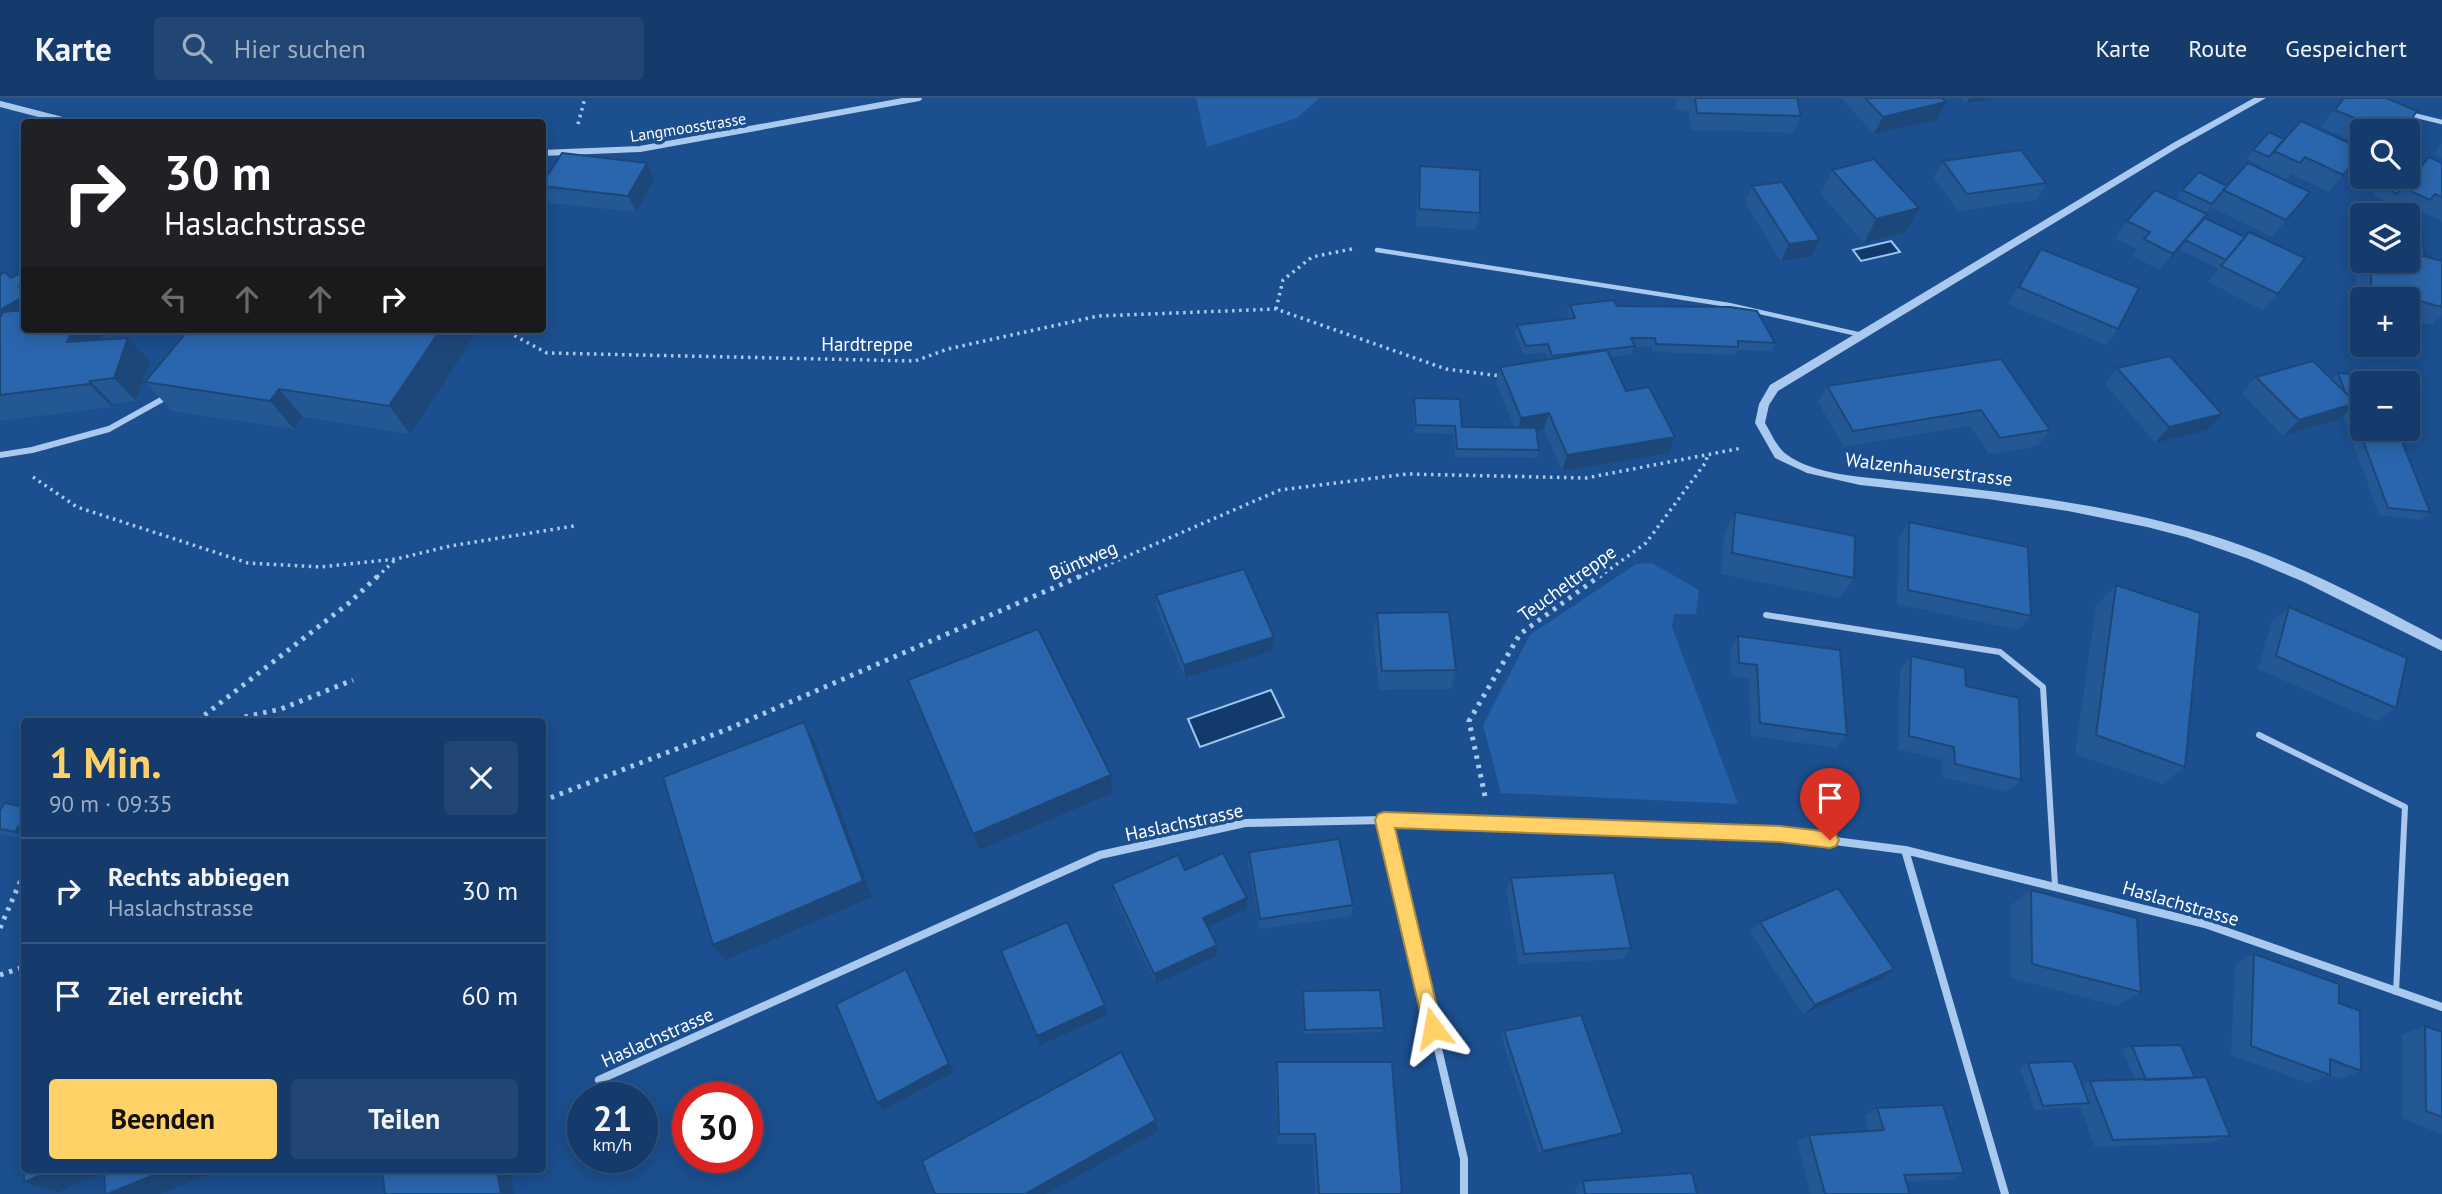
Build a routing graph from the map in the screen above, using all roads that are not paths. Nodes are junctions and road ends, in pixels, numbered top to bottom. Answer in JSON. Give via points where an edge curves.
{"nodes":[{"id":1,"x":919,"y":98,"type":"edge"},
{"id":2,"x":2262,"y":98,"type":"edge"},
{"id":3,"x":0,"y":104,"type":"edge"},
{"id":4,"x":2406,"y":113,"type":"edge"},
{"id":5,"x":58,"y":119,"type":"edge"},
{"id":6,"x":2442,"y":122,"type":"edge"},
{"id":7,"x":546,"y":153,"type":"edge"},
{"id":8,"x":1377,"y":250,"type":"road end"},
{"id":9,"x":1862,"y":335,"type":"junction"},
{"id":10,"x":169,"y":391,"type":"edge"},
{"id":11,"x":0,"y":455,"type":"edge"},
{"id":12,"x":1766,"y":615,"type":"dead end"},
{"id":13,"x":2442,"y":646,"type":"edge"},
{"id":14,"x":2259,"y":736,"type":"dead end"},
{"id":15,"x":1384,"y":820,"type":"junction"},
{"id":16,"x":1905,"y":850,"type":"junction"},
{"id":17,"x":2055,"y":885,"type":"junction"},
{"id":18,"x":2396,"y":992,"type":"junction"},
{"id":19,"x":2442,"y":1007,"type":"edge"},
{"id":20,"x":599,"y":1080,"type":"dead end"},
{"id":21,"x":1464,"y":1194,"type":"edge"},
{"id":22,"x":2005,"y":1194,"type":"edge"}],
"edges":[{"from":1,"to":7,"type":"street","name":"Langmoosstrasse","via":[[640,149]]},
{"from":2,"to":9,"type":"street","name":"Walzenhauserstrasse"},
{"from":3,"to":5,"type":"street"},
{"from":4,"to":6,"type":"lane"},
{"from":8,"to":9,"type":"lane","via":[[1729,305]]},
{"from":9,"to":13,"type":"street","name":"Walzenhauserstrasse","via":[[1774,388],[1759,423],[1781,457],[1860,481],[2014,496],[2130,518],[2224,545],[2337,591]]},
{"from":10,"to":11,"type":"street","via":[[109,429]]},
{"from":12,"to":17,"type":"lane","via":[[2000,652],[2043,687]]},
{"from":14,"to":18,"type":"lane","via":[[2405,807]]},
{"from":15,"to":16,"type":"street","name":"Haslachstrasse","via":[[1780,834]]},
{"from":15,"to":20,"type":"street","name":"Haslachstrasse","via":[[1245,823],[1100,855]]},
{"from":15,"to":21,"type":"street","via":[[1464,1159]]},
{"from":16,"to":17,"type":"street","name":"Haslachstrasse"},
{"from":16,"to":22,"type":"street"},
{"from":17,"to":18,"type":"street","name":"Haslachstrasse","via":[[2205,924]]},
{"from":18,"to":19,"type":"street","name":"Haslachstrasse"}]}
